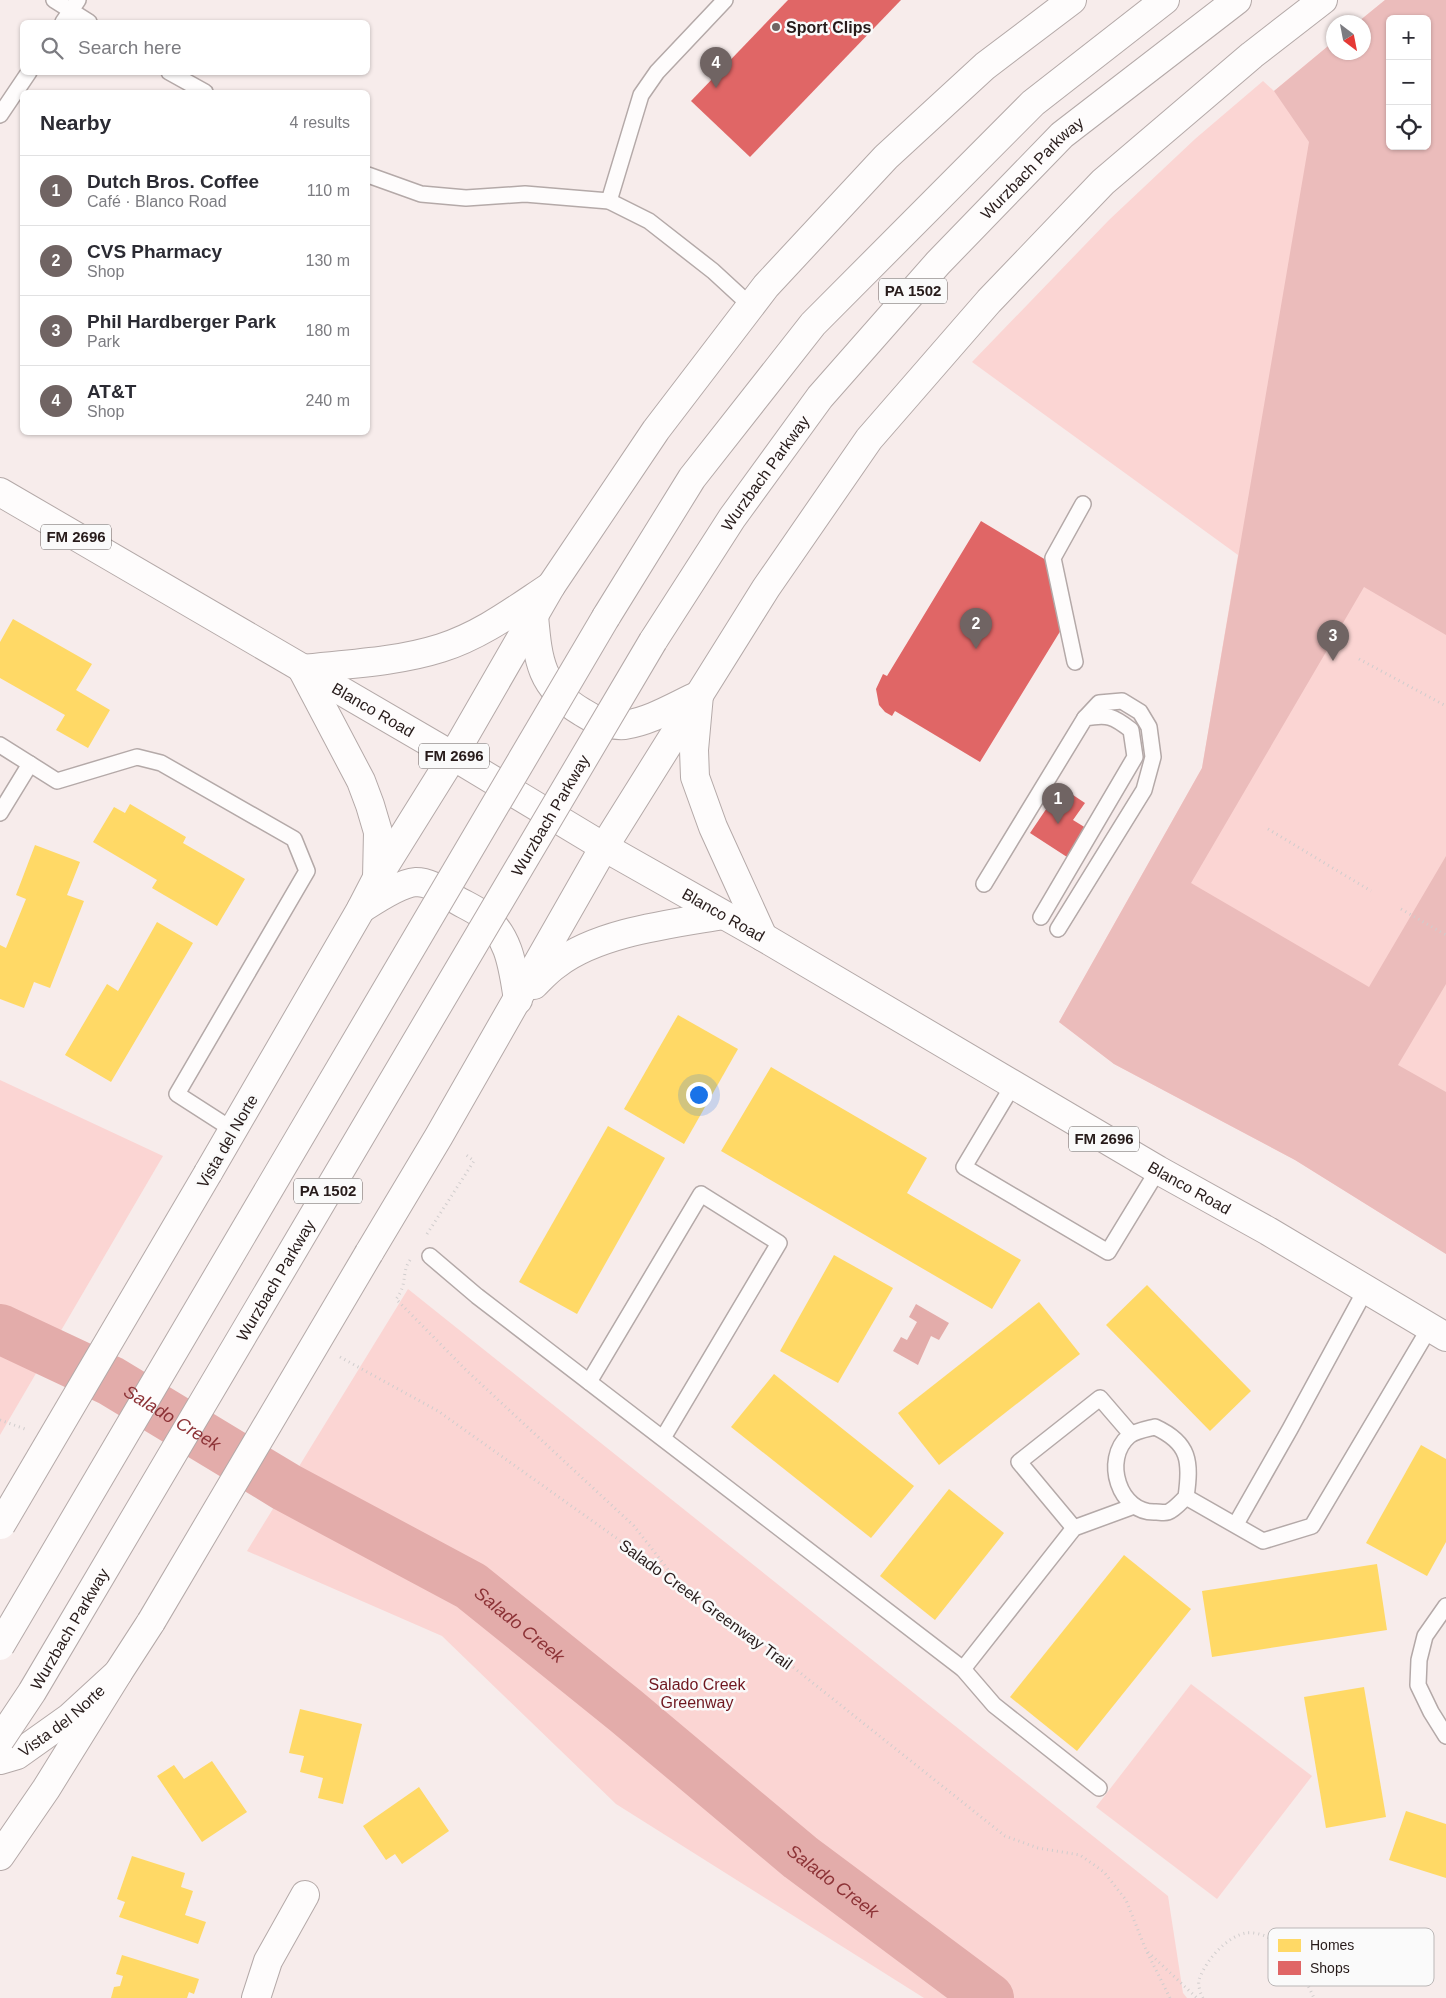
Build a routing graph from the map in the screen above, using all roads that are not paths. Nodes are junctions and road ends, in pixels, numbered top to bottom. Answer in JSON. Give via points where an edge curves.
{"nodes":[{"id":1,"x":54,"y":0,"type":"edge"},
{"id":2,"x":725,"y":0,"type":"edge"},
{"id":3,"x":1072,"y":0,"type":"edge"},
{"id":4,"x":1165,"y":0,"type":"edge"},
{"id":5,"x":1237,"y":0,"type":"edge"},
{"id":6,"x":1323,"y":0,"type":"edge"},
{"id":7,"x":71,"y":11,"type":"edge"},
{"id":8,"x":86,"y":20,"type":"edge"},
{"id":9,"x":27,"y":75,"type":"edge"},
{"id":10,"x":175,"y":75,"type":"edge"},
{"id":11,"x":202,"y":90,"type":"edge"},
{"id":12,"x":0,"y":115,"type":"edge"},
{"id":13,"x":370,"y":176,"type":"edge"},
{"id":14,"x":609,"y":201,"type":"junction"},
{"id":15,"x":751,"y":306,"type":"junction"},
{"id":16,"x":0,"y":492,"type":"edge"},
{"id":17,"x":1083,"y":504,"type":"dead end"},
{"id":18,"x":550,"y":586,"type":"junction"},
{"id":19,"x":534,"y":616,"type":"junction"},
{"id":20,"x":1074,"y":662,"type":"dead end"},
{"id":21,"x":302,"y":669,"type":"junction"},
{"id":22,"x":699,"y":695,"type":"junction"},
{"id":23,"x":1085,"y":718,"type":"junction"},
{"id":24,"x":0,"y":745,"type":"edge"},
{"id":25,"x":453,"y":756,"type":"junction"},
{"id":26,"x":30,"y":764,"type":"junction"},
{"id":27,"x":0,"y":813,"type":"edge"},
{"id":28,"x":604,"y":847,"type":"junction"},
{"id":29,"x":377,"y":878,"type":"junction"},
{"id":30,"x":984,"y":884,"type":"dead end"},
{"id":31,"x":361,"y":909,"type":"junction"},
{"id":32,"x":723,"y":915,"type":"junction"},
{"id":33,"x":1041,"y":918,"type":"dead end"},
{"id":34,"x":1058,"y":929,"type":"dead end"},
{"id":35,"x":764,"y":937,"type":"junction"},
{"id":36,"x":518,"y":1000,"type":"junction"},
{"id":37,"x":1013,"y":1085,"type":"junction"},
{"id":38,"x":233,"y":1130,"type":"junction"},
{"id":39,"x":1158,"y":1170,"type":"junction"},
{"id":40,"x":430,"y":1256,"type":"dead end"},
{"id":41,"x":1366,"y":1289,"type":"junction"},
{"id":42,"x":1438,"y":1332,"type":"edge"},
{"id":43,"x":589,"y":1382,"type":"junction"},
{"id":44,"x":1131,"y":1434,"type":"junction"},
{"id":45,"x":663,"y":1438,"type":"junction"},
{"id":46,"x":1186,"y":1498,"type":"junction"},
{"id":47,"x":1134,"y":1506,"type":"junction"},
{"id":48,"x":1236,"y":1524,"type":"junction"},
{"id":49,"x":0,"y":1525,"type":"edge"},
{"id":50,"x":1074,"y":1528,"type":"junction"},
{"id":51,"x":1446,"y":1606,"type":"edge"},
{"id":52,"x":0,"y":1646,"type":"edge"},
{"id":53,"x":964,"y":1669,"type":"junction"},
{"id":54,"x":118,"y":1673,"type":"junction"},
{"id":55,"x":1446,"y":1736,"type":"edge"},
{"id":56,"x":0,"y":1740,"type":"edge"},
{"id":57,"x":0,"y":1760,"type":"edge"},
{"id":58,"x":1099,"y":1788,"type":"dead end"},
{"id":59,"x":0,"y":1856,"type":"edge"},
{"id":60,"x":305,"y":1895,"type":"dead end"},
{"id":61,"x":256,"y":1998,"type":"edge"}],
"edges":[{"from":1,"to":7,"type":"lane"},
{"from":2,"to":14,"type":"lane","via":[[657,72],[641,95]]},
{"from":3,"to":15,"type":"main road","name":"Vista del Norte","via":[[985,66],[886,157]]},
{"from":4,"to":52,"type":"main road","number":"PA 1502","bridge":true,"via":[[1033,103],[814,324],[692,478],[606,617]]},
{"from":5,"to":56,"type":"main road","name":"Wurzbach Parkway","number":"PA 1502","bridge":true,"via":[[1062,135],[938,263],[820,397],[732,518],[653,641],[32,1692]]},
{"from":6,"to":22,"type":"main road","via":[[1252,55],[1103,182],[990,301],[869,440],[766,588]]},
{"from":7,"to":8,"type":"lane"},
{"from":9,"to":12,"type":"lane"},
{"from":10,"to":11,"type":"lane"},
{"from":13,"to":14,"type":"lane","via":[[421,194],[466,198],[526,194]]},
{"from":14,"to":15,"type":"lane","via":[[649,221]]},
{"from":15,"to":18,"type":"main road","name":"Vista del Norte","via":[[656,430]]},
{"from":16,"to":21,"type":"main road","name":"Blanco Road","number":"FM 2696"},
{"from":17,"to":20,"type":"lane","via":[[1053,558]]},
{"from":18,"to":19,"type":"main road","name":"Vista del Norte"},
{"from":18,"to":21,"type":"main road","via":[[491,626],[443,648],[414,656]]},
{"from":19,"to":22,"type":"main road","via":[[537,651],[546,676],[564,702],[586,715],[611,724],[636,723]]},
{"from":19,"to":25,"type":"main road","name":"Vista del Norte"},
{"from":21,"to":25,"type":"main road","name":"Blanco Road","number":"FM 2696"},
{"from":21,"to":29,"type":"main road","via":[[361,781],[370,805],[378,832]]},
{"from":22,"to":28,"type":"main road"},
{"from":22,"to":35,"type":"main road","via":[[695,777],[713,828]]},
{"from":23,"to":30,"type":"lane"},
{"from":23,"to":33,"type":"lane","via":[[1102,715],[1116,718],[1131,730],[1135,758]]},
{"from":23,"to":34,"type":"lane","via":[[1099,702],[1122,701],[1140,712],[1149,727],[1154,757],[1144,790]]},
{"from":24,"to":26,"type":"lane"},
{"from":25,"to":28,"type":"main road","name":"Blanco Road","number":"FM 2696"},
{"from":25,"to":29,"type":"main road","name":"Vista del Norte"},
{"from":26,"to":27,"type":"lane"},
{"from":26,"to":38,"type":"lane","via":[[58,781],[137,757],[161,763],[294,838],[307,871],[177,1094]]},
{"from":28,"to":32,"type":"main road","name":"Blanco Road","number":"FM 2696"},
{"from":28,"to":36,"type":"main road"},
{"from":29,"to":31,"type":"main road","name":"Vista del Norte"},
{"from":31,"to":36,"type":"main road","via":[[384,894],[415,882],[430,884],[475,910],[501,934],[513,965]]},
{"from":31,"to":38,"type":"main road","name":"Vista del Norte"},
{"from":32,"to":35,"type":"main road","name":"Blanco Road","number":"FM 2696"},
{"from":32,"to":36,"type":"main road","via":[[639,930],[603,941],[557,964]]},
{"from":35,"to":37,"type":"main road","name":"Blanco Road","number":"FM 2696"},
{"from":36,"to":54,"type":"main road","bridge":true},
{"from":37,"to":39,"type":"main road","name":"Blanco Road","number":"FM 2696"},
{"from":37,"to":39,"type":"lane","via":[[964,1168],[1108,1252]]},
{"from":38,"to":49,"type":"main road","name":"Vista del Norte","bridge":true},
{"from":39,"to":41,"type":"main road","name":"Blanco Road","number":"FM 2696"},
{"from":40,"to":43,"type":"lane"},
{"from":41,"to":42,"type":"main road","name":"Blanco Road","number":"FM 2696"},
{"from":41,"to":48,"type":"lane"},
{"from":42,"to":48,"type":"lane","via":[[1312,1526],[1263,1541]]},
{"from":43,"to":45,"type":"lane"},
{"from":43,"to":45,"type":"lane","via":[[701,1194],[779,1243]]},
{"from":44,"to":46,"type":"lane","via":[[1154,1427],[1171,1434],[1187,1455]]},
{"from":44,"to":47,"type":"lane","via":[[1120,1446],[1115,1465],[1120,1490]]},
{"from":44,"to":50,"type":"lane","via":[[1100,1398],[1019,1462]]},
{"from":45,"to":53,"type":"lane"},
{"from":46,"to":47,"type":"lane","via":[[1168,1512],[1148,1513]]},
{"from":46,"to":48,"type":"lane"},
{"from":47,"to":50,"type":"lane"},
{"from":50,"to":53,"type":"lane"},
{"from":51,"to":55,"type":"lane","via":[[1425,1636],[1418,1660],[1418,1686]]},
{"from":53,"to":58,"type":"lane","via":[[994,1705]]},
{"from":54,"to":57,"type":"main road","name":"Vista del Norte","via":[[69,1718],[17,1754]]},
{"from":54,"to":59,"type":"main road"},
{"from":60,"to":61,"type":"main road","via":[[268,1961]]}]}
